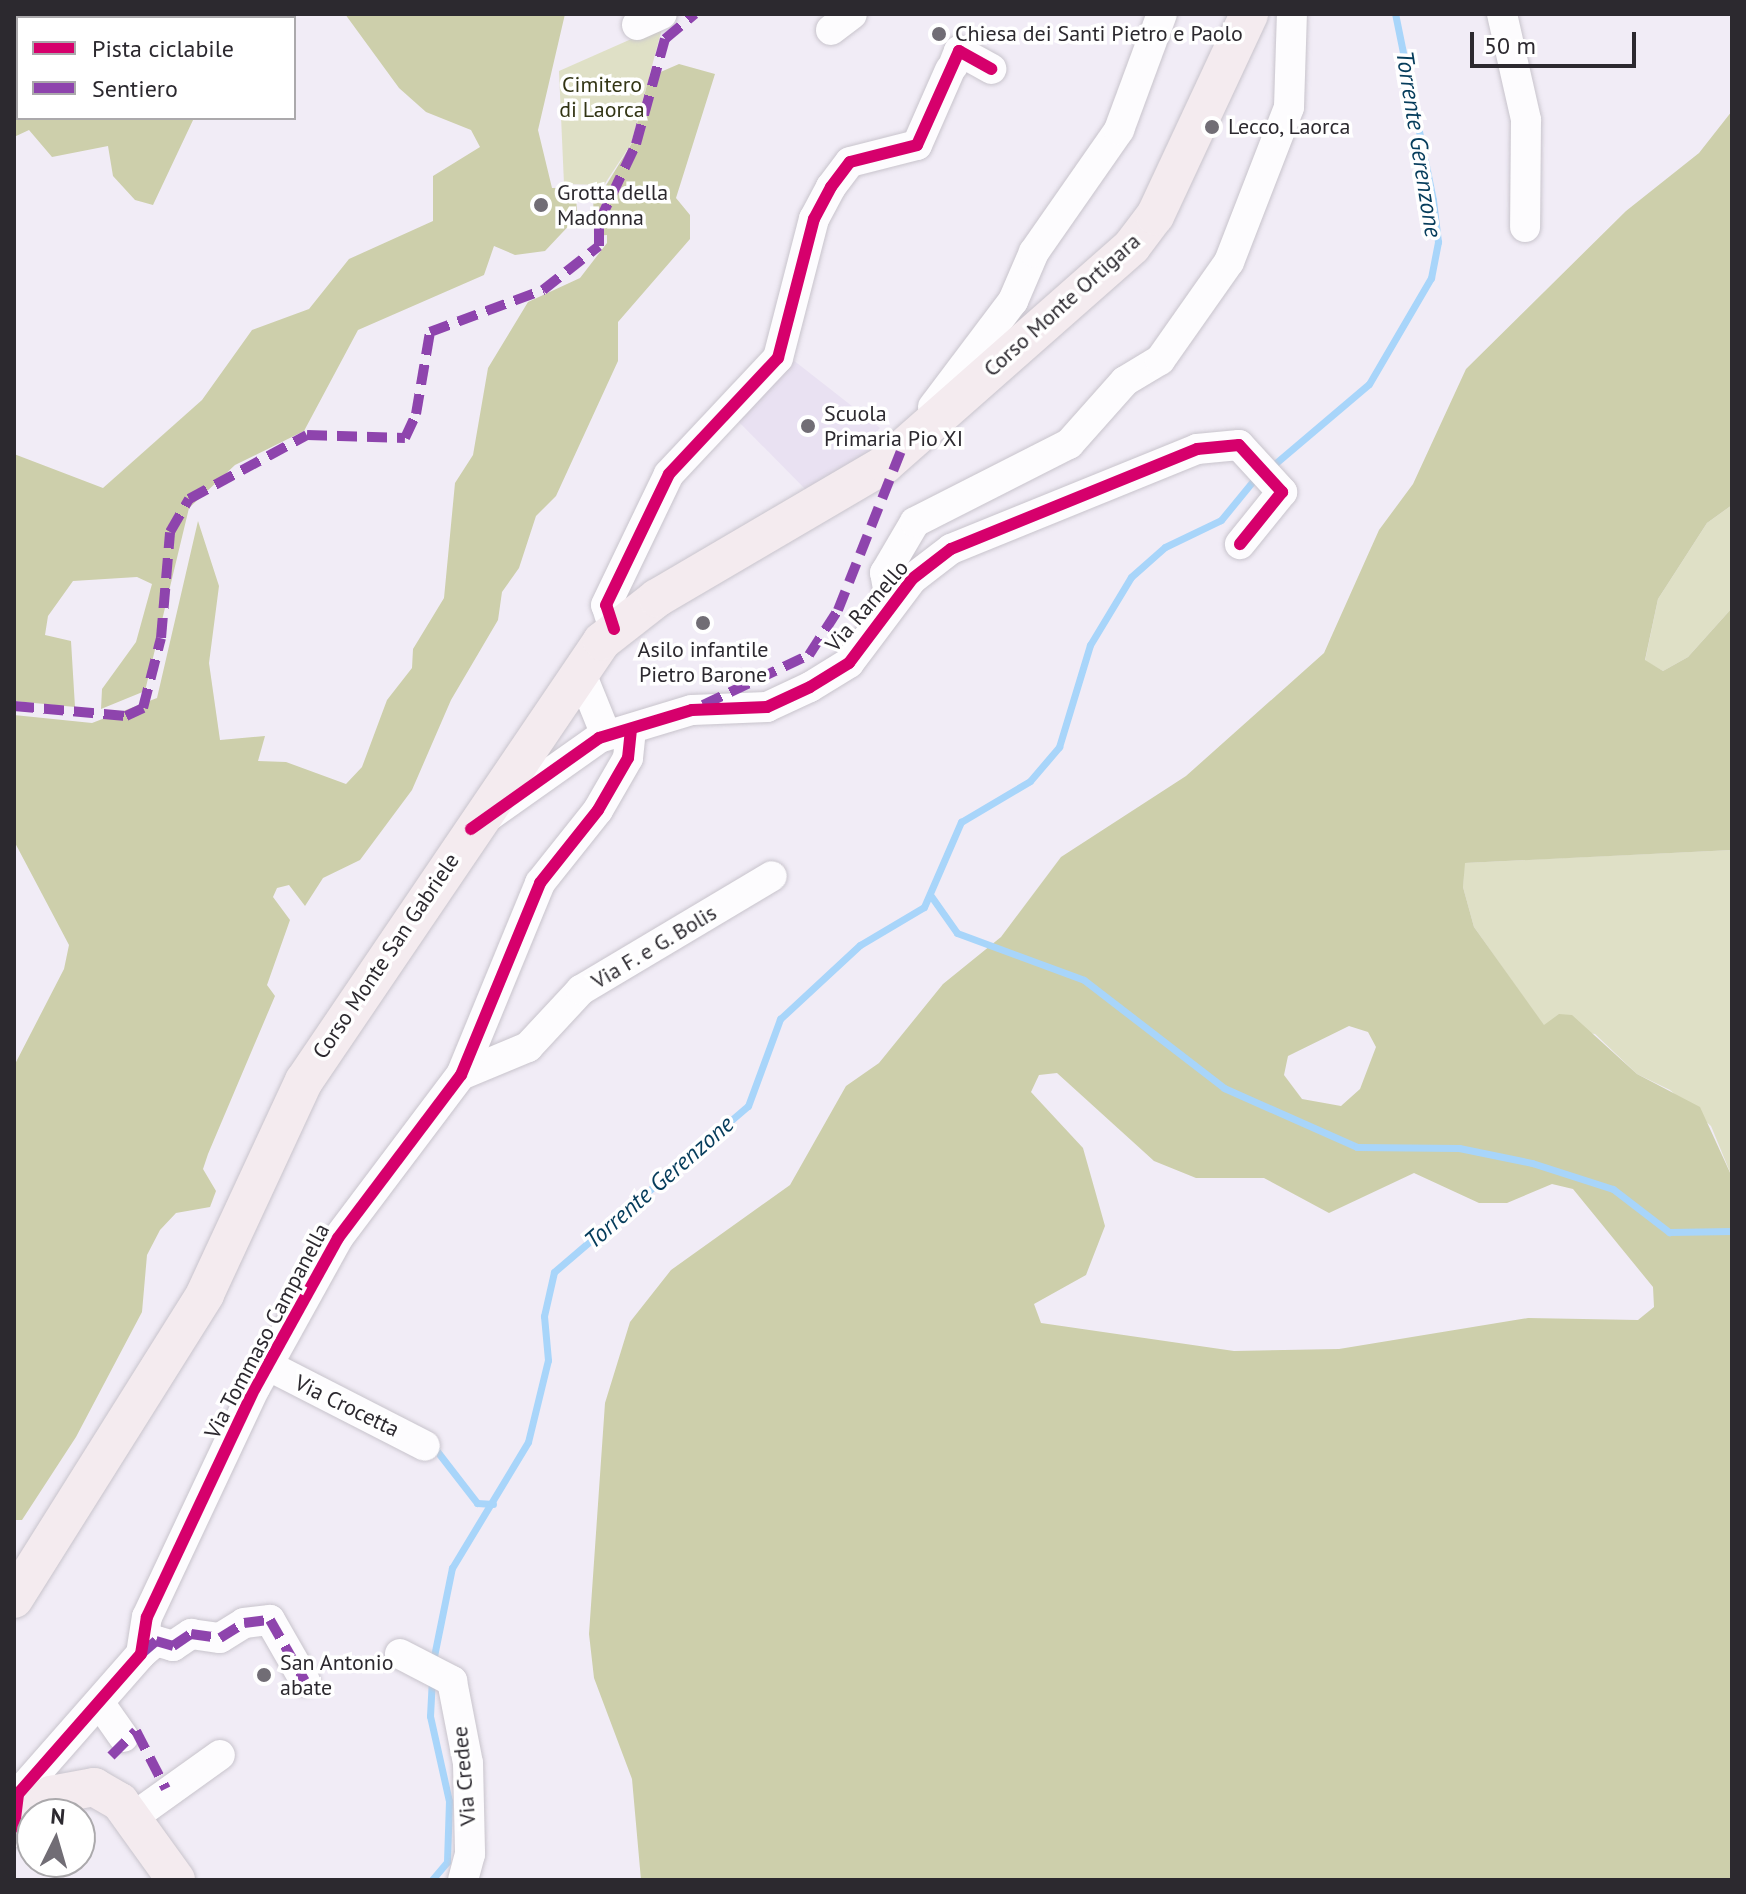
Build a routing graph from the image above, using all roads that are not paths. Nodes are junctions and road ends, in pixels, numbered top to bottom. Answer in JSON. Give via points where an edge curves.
{"nodes":[{"id":1,"x":641,"y":14,"type":"edge"},
{"id":2,"x":662,"y":14,"type":"edge"},
{"id":3,"x":1162,"y":14,"type":"edge"},
{"id":4,"x":1249,"y":14,"type":"edge"},
{"id":5,"x":1292,"y":14,"type":"edge"},
{"id":6,"x":1502,"y":14,"type":"edge"},
{"id":7,"x":991,"y":69,"type":"dead end"},
{"id":8,"x":1525,"y":227,"type":"dead end"},
{"id":9,"x":1185,"y":441,"type":"dead end"},
{"id":10,"x":908,"y":446,"type":"junction"},
{"id":11,"x":1256,"y":461,"type":"junction"},
{"id":12,"x":1240,"y":544,"type":"dead end"},
{"id":13,"x":891,"y":606,"type":"junction"},
{"id":14,"x":614,"y":629,"type":"junction"},
{"id":15,"x":580,"y":671,"type":"junction"},
{"id":16,"x":618,"y":732,"type":"junction"},
{"id":17,"x":471,"y":829,"type":"junction"},
{"id":18,"x":772,"y":876,"type":"dead end"},
{"id":19,"x":461,"y":1075,"type":"junction"},
{"id":20,"x":269,"y":1366,"type":"junction"},
{"id":21,"x":425,"y":1446,"type":"dead end"},
{"id":22,"x":14,"y":1599,"type":"edge"},
{"id":23,"x":141,"y":1654,"type":"junction"},
{"id":24,"x":408,"y":1658,"type":"dead end"},
{"id":25,"x":305,"y":1681,"type":"dead end"},
{"id":26,"x":101,"y":1705,"type":"junction"},
{"id":27,"x":123,"y":1737,"type":"dead end"},
{"id":28,"x":220,"y":1755,"type":"dead end"},
{"id":29,"x":132,"y":1818,"type":"junction"},
{"id":30,"x":14,"y":1827,"type":"edge"},
{"id":31,"x":176,"y":1880,"type":"edge"},
{"id":32,"x":463,"y":1880,"type":"edge"}],
"edges":[{"from":1,"to":2,"type":"street","via":[[637,25]]},
{"from":3,"to":10,"type":"street","via":[[1119,130],[1034,252],[1013,301]]},
{"from":4,"to":10,"type":"main road","name":"Corso Monte Ortigara","via":[[1142,235]]},
{"from":5,"to":13,"type":"street","name":"Via Ramello","via":[[1289,107],[1229,262],[1160,360],[1125,381],[1069,444],[915,522],[885,573]]},
{"from":6,"to":8,"type":"street","via":[[1526,120]]},
{"from":7,"to":14,"type":"street","via":[[954,63],[917,145],[850,162],[831,187],[814,219],[778,358],[669,474],[606,605]]},
{"from":9,"to":11,"type":"street","via":[[1223,436]]},
{"from":10,"to":14,"type":"main road","name":"Corso Monte San Gabriele"},
{"from":11,"to":12,"type":"street","via":[[1282,492]]},
{"from":11,"to":13,"type":"street","name":"Via Ramello","via":[[1197,449],[1067,507],[989,527],[912,579]]},
{"from":13,"to":16,"type":"street","name":"Via Ramello","via":[[849,663],[767,707],[692,710]]},
{"from":14,"to":15,"type":"main road","name":"Corso Monte San Gabriele"},
{"from":15,"to":16,"type":"street"},
{"from":15,"to":17,"type":"main road","name":"Corso Monte San Gabriele"},
{"from":16,"to":17,"type":"street","name":"Via Ramello"},
{"from":16,"to":19,"type":"street","name":"Via Tommaso Campanella","via":[[628,758],[598,810],[540,883]]},
{"from":17,"to":22,"type":"main road","name":"Corso Monte San Gabriele","via":[[297,1092],[212,1282]]},
{"from":18,"to":19,"type":"street","name":"Via F. e G. Bolis","via":[[581,990],[528,1047]]},
{"from":19,"to":20,"type":"street","name":"Via Tommaso Campanella","via":[[338,1238]]},
{"from":20,"to":21,"type":"street","name":"Via Crocetta"},
{"from":20,"to":23,"type":"street","name":"Via Tommaso Campanella","via":[[147,1617]]},
{"from":23,"to":25,"type":"street","via":[[156,1641],[173,1646],[191,1634],[220,1638],[244,1623],[270,1620]]},
{"from":23,"to":26,"type":"street","name":"Via Tommaso Campanella"},
{"from":24,"to":32,"type":"street","name":"Via Credee","via":[[452,1681],[468,1763],[470,1854]]},
{"from":26,"to":27,"type":"street"},
{"from":26,"to":30,"type":"street","name":"Via Tommaso Campanella","via":[[74,1725],[18,1794]]},
{"from":28,"to":29,"type":"street"},
{"from":29,"to":30,"type":"main road","via":[[109,1792],[79,1786],[51,1795]]},
{"from":29,"to":31,"type":"main road"}]}
